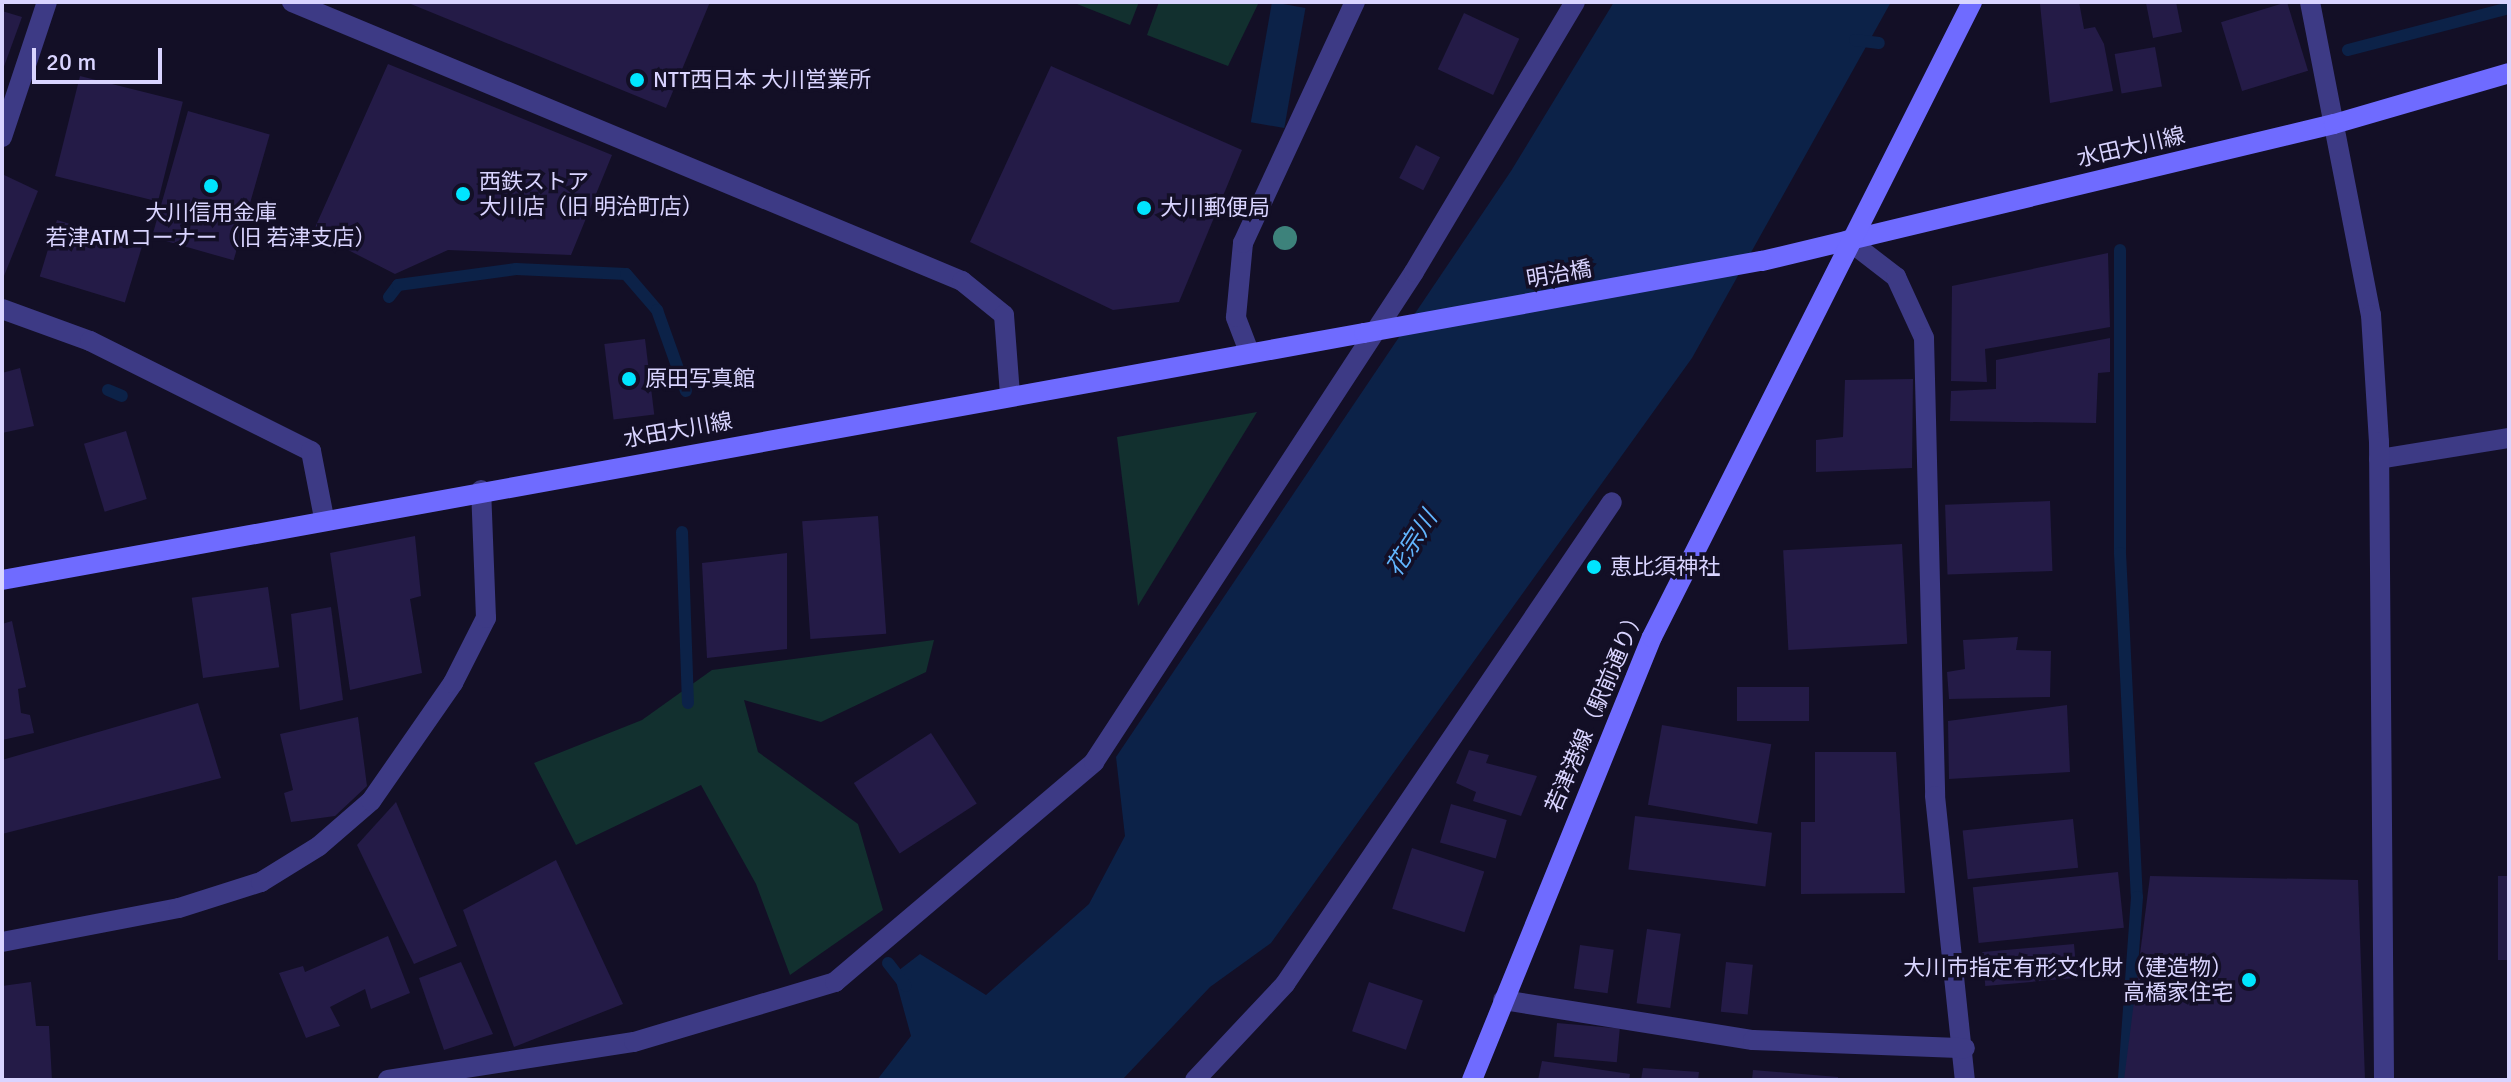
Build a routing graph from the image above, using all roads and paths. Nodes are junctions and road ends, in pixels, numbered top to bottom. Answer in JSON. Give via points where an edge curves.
{"nodes":[{"id":1,"x":47,"y":2,"type":"edge"},
{"id":2,"x":292,"y":2,"type":"edge"},
{"id":3,"x":1355,"y":2,"type":"edge"},
{"id":4,"x":1575,"y":2,"type":"edge"},
{"id":5,"x":1972,"y":2,"type":"edge"},
{"id":6,"x":2310,"y":2,"type":"edge"},
{"id":7,"x":2509,"y":73,"type":"edge"},
{"id":8,"x":2334,"y":124,"type":"junction"},
{"id":9,"x":2,"y":137,"type":"edge"},
{"id":10,"x":1848,"y":240,"type":"junction"},
{"id":11,"x":1762,"y":261,"type":"joint"},
{"id":12,"x":2,"y":309,"type":"edge"},
{"id":13,"x":1364,"y":333,"type":"joint"},
{"id":14,"x":1248,"y":349,"type":"junction"},
{"id":15,"x":1010,"y":394,"type":"junction"},
{"id":16,"x":2509,"y":438,"type":"edge"},
{"id":17,"x":2379,"y":459,"type":"junction"},
{"id":18,"x":481,"y":490,"type":"junction"},
{"id":19,"x":1612,"y":502,"type":"dead end"},
{"id":20,"x":324,"y":518,"type":"junction"},
{"id":21,"x":2,"y":580,"type":"edge"},
{"id":22,"x":2,"y":942,"type":"edge"},
{"id":23,"x":1503,"y":1000,"type":"junction"},
{"id":24,"x":1965,"y":1048,"type":"junction"},
{"id":25,"x":388,"y":1080,"type":"edge"},
{"id":26,"x":1195,"y":1080,"type":"edge"},
{"id":27,"x":1472,"y":1080,"type":"edge"},
{"id":28,"x":1965,"y":1080,"type":"edge"},
{"id":29,"x":2384,"y":1080,"type":"edge"}],
"edges":[{"from":1,"to":9,"type":"street"},
{"from":2,"to":15,"type":"street","via":[[962,281],[1004,315]]},
{"from":3,"to":14,"type":"street","via":[[1243,243],[1236,317]]},
{"from":4,"to":25,"type":"street","via":[[1414,272],[1094,762],[835,982],[634,1042]]},
{"from":5,"to":10,"type":"main road","name":"若津港線（駅前通り）"},
{"from":6,"to":8,"type":"street"},
{"from":7,"to":8,"type":"main road","name":"水田大川線"},
{"from":8,"to":10,"type":"main road","name":"水田大川線"},
{"from":8,"to":17,"type":"street","via":[[2371,315]]},
{"from":10,"to":11,"type":"main road","name":"水田大川線"},
{"from":10,"to":23,"type":"main road","name":"若津港線（駅前通り）","via":[[1652,637]]},
{"from":10,"to":24,"type":"street","via":[[1896,277],[1924,338],[1935,796]]},
{"from":11,"to":13,"type":"main road","name":"明治橋","bridge":true},
{"from":12,"to":20,"type":"street","via":[[90,341],[311,451]]},
{"from":13,"to":14,"type":"main road","name":"水田大川線"},
{"from":14,"to":15,"type":"main road","name":"水田大川線"},
{"from":15,"to":18,"type":"main road","name":"水田大川線"},
{"from":16,"to":17,"type":"street"},
{"from":17,"to":29,"type":"street"},
{"from":18,"to":20,"type":"main road","name":"水田大川線"},
{"from":18,"to":22,"type":"street","via":[[486,618],[453,683],[371,801],[319,846],[261,882],[179,908]]},
{"from":19,"to":26,"type":"street","via":[[1285,984]]},
{"from":20,"to":21,"type":"main road","name":"水田大川線"},
{"from":23,"to":24,"type":"street","via":[[1753,1040]]},
{"from":23,"to":27,"type":"main road","name":"若津港線（駅前通り）"},
{"from":24,"to":28,"type":"street"}]}
